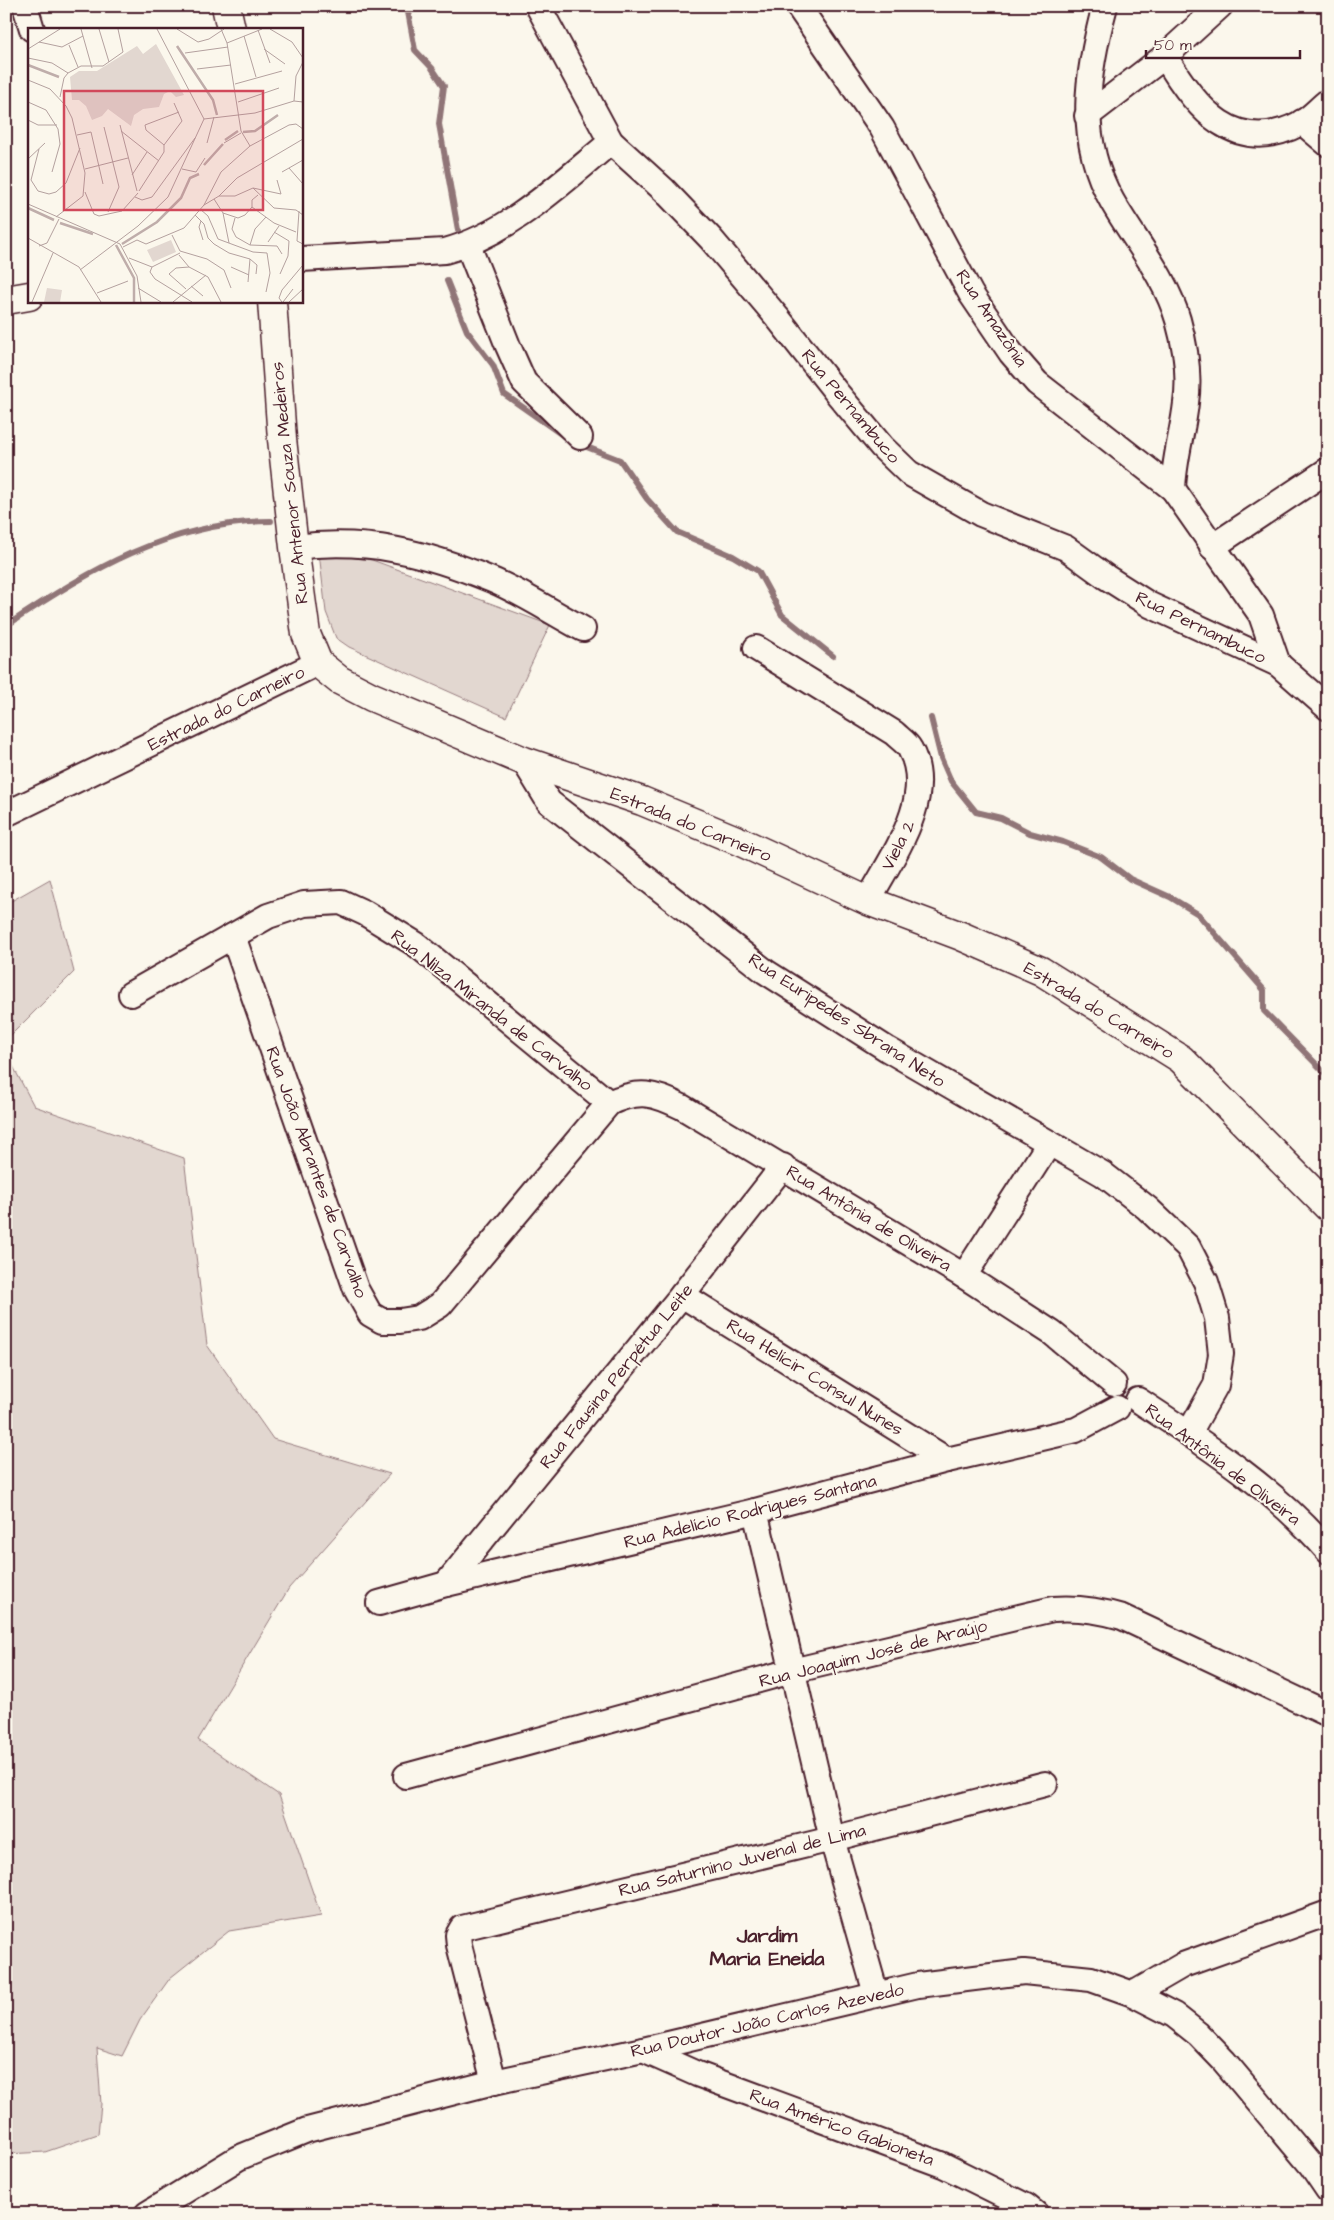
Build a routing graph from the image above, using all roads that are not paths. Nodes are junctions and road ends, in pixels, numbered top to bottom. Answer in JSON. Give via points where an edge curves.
{"nodes":[{"id":1,"x":25,"y":6,"type":"edge"},
{"id":2,"x":226,"y":6,"type":"edge"},
{"id":3,"x":538,"y":6,"type":"edge"},
{"id":4,"x":798,"y":6,"type":"edge"},
{"id":5,"x":1105,"y":6,"type":"edge"},
{"id":6,"x":1220,"y":6,"type":"edge"},
{"id":7,"x":32,"y":28,"type":"edge"},
{"id":8,"x":231,"y":28,"type":"edge"},
{"id":9,"x":1165,"y":56,"type":"junction"},
{"id":10,"x":1328,"y":101,"type":"edge"},
{"id":11,"x":1087,"y":116,"type":"junction"},
{"id":12,"x":1302,"y":122,"type":"junction"},
{"id":13,"x":611,"y":142,"type":"junction"},
{"id":14,"x":1328,"y":144,"type":"edge"},
{"id":15,"x":468,"y":245,"type":"junction"},
{"id":16,"x":302,"y":259,"type":"edge"},
{"id":17,"x":28,"y":296,"type":"edge"},
{"id":18,"x":6,"y":300,"type":"edge"},
{"id":19,"x":272,"y":302,"type":"edge"},
{"id":20,"x":580,"y":436,"type":"dead end"},
{"id":21,"x":1328,"y":470,"type":"edge"},
{"id":22,"x":1173,"y":488,"type":"junction"},
{"id":23,"x":1212,"y":546,"type":"junction"},
{"id":24,"x":294,"y":547,"type":"junction"},
{"id":25,"x":584,"y":629,"type":"dead end"},
{"id":26,"x":756,"y":648,"type":"dead end"},
{"id":27,"x":318,"y":663,"type":"junction"},
{"id":28,"x":1278,"y":664,"type":"junction"},
{"id":29,"x":1326,"y":704,"type":"edge"},
{"id":30,"x":524,"y":761,"type":"junction"},
{"id":31,"x":6,"y":814,"type":"edge"},
{"id":32,"x":868,"y":901,"type":"junction"},
{"id":33,"x":233,"y":936,"type":"junction"},
{"id":34,"x":131,"y":994,"type":"dead end"},
{"id":35,"x":609,"y":1103,"type":"junction"},
{"id":36,"x":1048,"y":1145,"type":"junction"},
{"id":37,"x":784,"y":1166,"type":"junction"},
{"id":38,"x":1328,"y":1207,"type":"edge"},
{"id":39,"x":964,"y":1276,"type":"junction"},
{"id":40,"x":682,"y":1295,"type":"junction"},
{"id":41,"x":1128,"y":1404,"type":"junction"},
{"id":42,"x":1188,"y":1433,"type":"junction"},
{"id":43,"x":947,"y":1460,"type":"junction"},
{"id":44,"x":755,"y":1511,"type":"junction"},
{"id":45,"x":1328,"y":1551,"type":"edge"},
{"id":46,"x":446,"y":1584,"type":"junction"},
{"id":47,"x":379,"y":1603,"type":"dead end"},
{"id":48,"x":792,"y":1671,"type":"junction"},
{"id":49,"x":1328,"y":1714,"type":"edge"},
{"id":50,"x":406,"y":1776,"type":"dead end"},
{"id":51,"x":1045,"y":1784,"type":"dead end"},
{"id":52,"x":832,"y":1839,"type":"junction"},
{"id":53,"x":1328,"y":1913,"type":"edge"},
{"id":54,"x":876,"y":1994,"type":"junction"},
{"id":55,"x":1133,"y":1994,"type":"junction"},
{"id":56,"x":643,"y":2050,"type":"junction"},
{"id":57,"x":494,"y":2082,"type":"junction"},
{"id":58,"x":1328,"y":2190,"type":"edge"},
{"id":59,"x":147,"y":2214,"type":"edge"},
{"id":60,"x":1036,"y":2214,"type":"edge"}],
"edges":[{"from":1,"to":7,"type":"street"},
{"from":2,"to":8,"type":"street"},
{"from":3,"to":13,"type":"street","name":"Rua Pernambuco"},
{"from":4,"to":22,"type":"street","name":"Rua Amazônia","via":[[882,128],[970,294],[1011,353],[1037,383]]},
{"from":5,"to":11,"type":"street","via":[[1092,52]]},
{"from":6,"to":9,"type":"street"},
{"from":9,"to":11,"type":"street"},
{"from":9,"to":12,"type":"street","via":[[1197,103],[1215,121],[1236,131],[1257,134],[1279,132]]},
{"from":10,"to":12,"type":"street"},
{"from":11,"to":22,"type":"street","via":[[1097,170],[1111,200],[1163,284],[1177,319],[1185,356],[1187,400]]},
{"from":12,"to":14,"type":"street"},
{"from":13,"to":15,"type":"street","via":[[549,194]]},
{"from":13,"to":28,"type":"street","name":"Rua Pernambuco","via":[[711,239],[836,393],[909,473],[981,514],[1066,548],[1150,605]]},
{"from":15,"to":16,"type":"street","via":[[445,251]]},
{"from":15,"to":20,"type":"street","via":[[524,382]]},
{"from":17,"to":18,"type":"street"},
{"from":19,"to":24,"type":"street","name":"Rua Antenor Souza Medeiros"},
{"from":21,"to":23,"type":"street"},
{"from":22,"to":23,"type":"street","name":"Rua Amazônia"},
{"from":23,"to":28,"type":"street","name":"Rua Amazônia","via":[[1261,615]]},
{"from":24,"to":25,"type":"street","via":[[354,544],[387,547],[430,558],[493,581]]},
{"from":24,"to":27,"type":"street","name":"Rua Antenor Souza Medeiros","via":[[306,634]]},
{"from":26,"to":32,"type":"street","name":"Viela 2","via":[[894,733],[910,748],[917,770],[918,788],[913,816]]},
{"from":27,"to":30,"type":"street","name":"Estrada do Carneiro","via":[[339,680],[366,694]]},
{"from":27,"to":31,"type":"street","name":"Estrada do Carneiro"},
{"from":28,"to":29,"type":"street","name":"Rua Pernambuco"},
{"from":30,"to":32,"type":"street","name":"Estrada do Carneiro","via":[[642,801],[741,842]]},
{"from":30,"to":36,"type":"street","name":"Rua Euripedes Sbrana Neto","via":[[550,802],[766,972],[886,1049]]},
{"from":32,"to":38,"type":"street","name":"Estrada do Carneiro","via":[[1041,971],[1181,1059]]},
{"from":33,"to":34,"type":"street","name":"Rua Nilza Miranda de Carvalho"},
{"from":33,"to":35,"type":"street","name":"Rua Nilza Miranda de Carvalho","via":[[268,916],[304,904],[341,902],[417,945]]},
{"from":33,"to":35,"type":"street","name":"Rua João Abrantes de Carvalho","via":[[356,1289],[370,1314],[382,1321],[419,1318],[440,1305]]},
{"from":35,"to":37,"type":"street","name":"Rua Antônia de Oliveira","via":[[630,1094],[659,1096]]},
{"from":36,"to":39,"type":"street"},
{"from":36,"to":42,"type":"street","name":"Rua Euripedes Sbrana Neto","via":[[1103,1174],[1147,1208],[1188,1247],[1206,1282],[1217,1318],[1220,1354],[1216,1385]]},
{"from":37,"to":39,"type":"street","name":"Rua Antônia de Oliveira"},
{"from":37,"to":40,"type":"street","name":"Rua Fausina Perpétua Leite"},
{"from":39,"to":41,"type":"street","name":"Rua Antônia de Oliveira","via":[[1052,1333],[1114,1384],[1110,1402]]},
{"from":40,"to":43,"type":"street","name":"Rua Helícir Consul Nunes"},
{"from":40,"to":46,"type":"street","name":"Rua Fausina Perpétua Leite"},
{"from":41,"to":42,"type":"street","name":"Rua Antônia de Oliveira"},
{"from":41,"to":43,"type":"street","name":"Rua Adelício Rodrigues Santana","via":[[1076,1430]]},
{"from":42,"to":45,"type":"street","name":"Rua Antônia de Oliveira","via":[[1277,1500],[1304,1523]]},
{"from":43,"to":44,"type":"street","name":"Rua Adelício Rodrigues Santana"},
{"from":44,"to":46,"type":"street","name":"Rua Adelício Rodrigues Santana"},
{"from":44,"to":48,"type":"street"},
{"from":46,"to":47,"type":"street","name":"Rua Adelício Rodrigues Santana"},
{"from":48,"to":49,"type":"street","name":"Rua Joaquim José de Araújo","via":[[1052,1609],[1093,1609],[1122,1617]]},
{"from":48,"to":50,"type":"street","name":"Rua Joaquim José de Araújo"},
{"from":48,"to":52,"type":"street"},
{"from":51,"to":52,"type":"street","name":"Rua Saturnino Juvenal de Lima"},
{"from":52,"to":54,"type":"street"},
{"from":52,"to":57,"type":"street","name":"Rua Saturnino Juvenal de Lima","via":[[469,1925],[459,1931],[460,1951]]},
{"from":53,"to":55,"type":"street","via":[[1183,1965]]},
{"from":54,"to":55,"type":"street","name":"Rua Doutor João Carlos Azevedo","via":[[918,1985],[1024,1972],[1091,1978]]},
{"from":54,"to":56,"type":"street","name":"Rua Doutor João Carlos Azevedo"},
{"from":55,"to":58,"type":"street","name":"Rua Doutor João Carlos Azevedo","via":[[1174,2014],[1198,2034],[1224,2061]]},
{"from":56,"to":57,"type":"street","name":"Rua Doutor João Carlos Azevedo"},
{"from":56,"to":60,"type":"street","name":"Rua Américo Gabioneta","via":[[697,2074],[943,2165]]},
{"from":57,"to":59,"type":"street","name":"Rua Doutor João Carlos Azevedo","via":[[307,2130],[238,2158]]}]}
